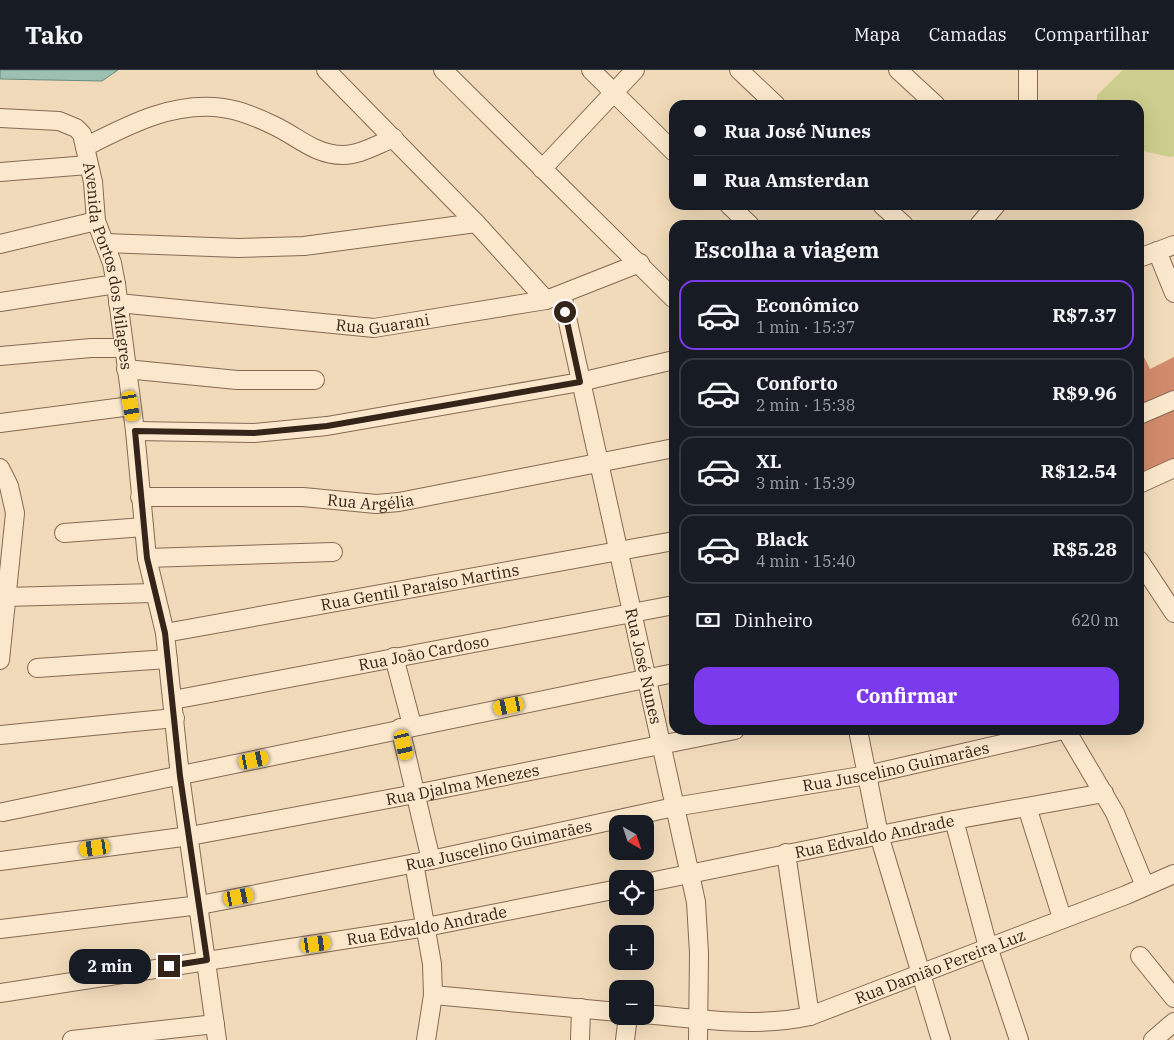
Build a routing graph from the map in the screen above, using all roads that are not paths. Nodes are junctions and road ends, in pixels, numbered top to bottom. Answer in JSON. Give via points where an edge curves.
{"nodes":[{"id":1,"x":326,"y":70,"type":"edge"},
{"id":2,"x":443,"y":70,"type":"edge"},
{"id":3,"x":591,"y":70,"type":"edge"},
{"id":4,"x":635,"y":70,"type":"edge"},
{"id":5,"x":739,"y":70,"type":"edge"},
{"id":6,"x":898,"y":70,"type":"edge"},
{"id":7,"x":1028,"y":70,"type":"edge"},
{"id":8,"x":614,"y":92,"type":"junction"},
{"id":9,"x":771,"y":100,"type":"edge"},
{"id":10,"x":931,"y":100,"type":"edge"},
{"id":11,"x":1028,"y":100,"type":"edge"},
{"id":12,"x":0,"y":118,"type":"edge"},
{"id":13,"x":394,"y":138,"type":"junction"},
{"id":14,"x":85,"y":147,"type":"junction"},
{"id":15,"x":669,"y":147,"type":"edge"},
{"id":16,"x":88,"y":165,"type":"junction"},
{"id":17,"x":542,"y":169,"type":"junction"},
{"id":18,"x":0,"y":172,"type":"edge"},
{"id":19,"x":734,"y":210,"type":"edge"},
{"id":20,"x":888,"y":210,"type":"edge"},
{"id":21,"x":992,"y":210,"type":"edge"},
{"id":22,"x":745,"y":220,"type":"edge"},
{"id":23,"x":898,"y":220,"type":"edge"},
{"id":24,"x":983,"y":220,"type":"edge"},
{"id":25,"x":96,"y":221,"type":"junction"},
{"id":26,"x":476,"y":223,"type":"junction"},
{"id":27,"x":105,"y":243,"type":"junction"},
{"id":28,"x":0,"y":244,"type":"edge"},
{"id":29,"x":1174,"y":245,"type":"edge"},
{"id":30,"x":1157,"y":251,"type":"junction"},
{"id":31,"x":1144,"y":256,"type":"edge"},
{"id":32,"x":640,"y":264,"type":"junction"},
{"id":33,"x":116,"y":284,"type":"junction"},
{"id":34,"x":1174,"y":293,"type":"edge"},
{"id":35,"x":669,"y":294,"type":"edge"},
{"id":36,"x":554,"y":297,"type":"junction"},
{"id":37,"x":0,"y":302,"type":"edge"},
{"id":38,"x":118,"y":303,"type":"junction"},
{"id":39,"x":123,"y":348,"type":"junction"},
{"id":40,"x":0,"y":356,"type":"edge"},
{"id":41,"x":669,"y":361,"type":"edge"},
{"id":42,"x":126,"y":369,"type":"junction"},
{"id":43,"x":315,"y":380,"type":"dead end"},
{"id":44,"x":580,"y":382,"type":"junction"},
{"id":45,"x":1174,"y":400,"type":"edge"},
{"id":46,"x":131,"y":406,"type":"junction"},
{"id":47,"x":1144,"y":413,"type":"edge"},
{"id":48,"x":0,"y":424,"type":"edge"},
{"id":49,"x":135,"y":431,"type":"junction"},
{"id":50,"x":669,"y":449,"type":"edge"},
{"id":51,"x":598,"y":464,"type":"junction"},
{"id":52,"x":0,"y":468,"type":"edge"},
{"id":53,"x":1174,"y":468,"type":"edge"},
{"id":54,"x":1144,"y":482,"type":"edge"},
{"id":55,"x":140,"y":498,"type":"junction"},
{"id":56,"x":144,"y":527,"type":"junction"},
{"id":57,"x":64,"y":534,"type":"dead end"},
{"id":58,"x":669,"y":542,"type":"edge"},
{"id":59,"x":617,"y":551,"type":"junction"},
{"id":60,"x":334,"y":552,"type":"dead end"},
{"id":61,"x":147,"y":558,"type":"junction"},
{"id":62,"x":1144,"y":568,"type":"edge"},
{"id":63,"x":154,"y":593,"type":"junction"},
{"id":64,"x":6,"y":597,"type":"junction"},
{"id":65,"x":669,"y":606,"type":"edge"},
{"id":66,"x":632,"y":613,"type":"junction"},
{"id":67,"x":1174,"y":613,"type":"edge"},
{"id":68,"x":165,"y":633,"type":"junction"},
{"id":69,"x":394,"y":658,"type":"junction"},
{"id":70,"x":168,"y":659,"type":"junction"},
{"id":71,"x":0,"y":660,"type":"edge"},
{"id":72,"x":37,"y":668,"type":"dead end"},
{"id":73,"x":669,"y":674,"type":"edge"},
{"id":74,"x":646,"y":678,"type":"junction"},
{"id":75,"x":173,"y":700,"type":"junction"},
{"id":76,"x":174,"y":718,"type":"junction"},
{"id":77,"x":406,"y":727,"type":"junction"},
{"id":78,"x":710,"y":735,"type":"edge"},
{"id":79,"x":859,"y":735,"type":"edge"},
{"id":80,"x":1043,"y":735,"type":"edge"},
{"id":81,"x":1068,"y":735,"type":"edge"},
{"id":82,"x":0,"y":736,"type":"edge"},
{"id":83,"x":660,"y":745,"type":"junction"},
{"id":84,"x":867,"y":775,"type":"junction"},
{"id":85,"x":180,"y":776,"type":"junction"},
{"id":86,"x":1104,"y":793,"type":"junction"},
{"id":87,"x":415,"y":794,"type":"junction"},
{"id":88,"x":1027,"y":806,"type":"junction"},
{"id":89,"x":674,"y":807,"type":"junction"},
{"id":90,"x":3,"y":812,"type":"dead end"},
{"id":91,"x":954,"y":820,"type":"junction"},
{"id":92,"x":879,"y":835,"type":"junction"},
{"id":93,"x":190,"y":836,"type":"junction"},
{"id":94,"x":786,"y":853,"type":"junction"},
{"id":95,"x":0,"y":861,"type":"edge"},
{"id":96,"x":422,"y":862,"type":"junction"},
{"id":97,"x":691,"y":874,"type":"junction"},
{"id":98,"x":1174,"y":874,"type":"edge"},
{"id":99,"x":654,"y":881,"type":"edge"},
{"id":100,"x":1145,"y":886,"type":"junction"},
{"id":101,"x":609,"y":891,"type":"edge"},
{"id":102,"x":200,"y":905,"type":"junction"},
{"id":103,"x":1062,"y":918,"type":"junction"},
{"id":104,"x":426,"y":927,"type":"junction"},
{"id":105,"x":0,"y":929,"type":"edge"},
{"id":106,"x":988,"y":947,"type":"junction"},
{"id":107,"x":1140,"y":956,"type":"dead end"},
{"id":108,"x":207,"y":960,"type":"junction"},
{"id":109,"x":920,"y":973,"type":"junction"},
{"id":110,"x":0,"y":992,"type":"edge"},
{"id":111,"x":433,"y":995,"type":"junction"},
{"id":112,"x":1174,"y":998,"type":"edge"},
{"id":113,"x":582,"y":1008,"type":"junction"},
{"id":114,"x":609,"y":1011,"type":"edge"},
{"id":115,"x":654,"y":1015,"type":"edge"},
{"id":116,"x":810,"y":1016,"type":"junction"},
{"id":117,"x":697,"y":1019,"type":"junction"},
{"id":118,"x":1174,"y":1022,"type":"edge"},
{"id":119,"x":627,"y":1025,"type":"edge"},
{"id":120,"x":216,"y":1032,"type":"edge"},
{"id":121,"x":72,"y":1040,"type":"edge"},
{"id":122,"x":426,"y":1040,"type":"edge"},
{"id":123,"x":580,"y":1040,"type":"edge"},
{"id":124,"x":625,"y":1040,"type":"edge"},
{"id":125,"x":698,"y":1040,"type":"edge"},
{"id":126,"x":941,"y":1040,"type":"edge"},
{"id":127,"x":1019,"y":1040,"type":"edge"},
{"id":128,"x":1153,"y":1040,"type":"edge"}],
"edges":[{"from":1,"to":13,"type":"street"},
{"from":2,"to":17,"type":"street"},
{"from":3,"to":8,"type":"street"},
{"from":4,"to":8,"type":"street"},
{"from":5,"to":9,"type":"street"},
{"from":6,"to":10,"type":"street"},
{"from":7,"to":11,"type":"street"},
{"from":8,"to":15,"type":"street"},
{"from":8,"to":17,"type":"street"},
{"from":12,"to":14,"type":"street","via":[[68,124],[82,134]]},
{"from":13,"to":14,"type":"street","via":[[356,153],[329,154],[303,144],[277,127],[232,109],[199,107],[148,118]]},
{"from":13,"to":26,"type":"street"},
{"from":14,"to":16,"type":"street","name":"Avenida Portos dos Milagres"},
{"from":16,"to":18,"type":"street"},
{"from":16,"to":25,"type":"street","name":"Avenida Portos dos Milagres"},
{"from":17,"to":32,"type":"street"},
{"from":19,"to":22,"type":"street"},
{"from":20,"to":23,"type":"street"},
{"from":21,"to":24,"type":"street"},
{"from":25,"to":27,"type":"street","name":"Avenida Portos dos Milagres"},
{"from":25,"to":28,"type":"street"},
{"from":26,"to":27,"type":"street","via":[[304,246],[238,248]]},
{"from":26,"to":36,"type":"street"},
{"from":27,"to":33,"type":"street","name":"Avenida Portos dos Milagres"},
{"from":29,"to":30,"type":"street"},
{"from":30,"to":31,"type":"street"},
{"from":30,"to":34,"type":"street"},
{"from":32,"to":35,"type":"street"},
{"from":32,"to":36,"type":"street","name":"Rua Guarani"},
{"from":33,"to":37,"type":"street"},
{"from":33,"to":38,"type":"street","name":"Avenida Portos dos Milagres"},
{"from":36,"to":38,"type":"street","name":"Rua Guarani","via":[[365,328]]},
{"from":36,"to":44,"type":"street","name":"Rua José Nunes"},
{"from":38,"to":39,"type":"street","name":"Avenida Portos dos Milagres"},
{"from":39,"to":40,"type":"street"},
{"from":39,"to":42,"type":"street","name":"Avenida Portos dos Milagres"},
{"from":41,"to":44,"type":"street"},
{"from":42,"to":43,"type":"street","via":[[237,380]]},
{"from":42,"to":46,"type":"street","name":"Avenida Portos dos Milagres"},
{"from":44,"to":49,"type":"street","via":[[285,431]]},
{"from":44,"to":51,"type":"street","name":"Rua José Nunes"},
{"from":45,"to":47,"type":"street"},
{"from":46,"to":48,"type":"street"},
{"from":46,"to":49,"type":"street","name":"Avenida Portos dos Milagres"},
{"from":49,"to":55,"type":"street","name":"Avenida Portos dos Milagres"},
{"from":50,"to":51,"type":"street","name":"Rua Argélia"},
{"from":51,"to":55,"type":"street","name":"Rua Argélia","via":[[376,504],[303,496]]},
{"from":51,"to":59,"type":"street","name":"Rua José Nunes"},
{"from":52,"to":64,"type":"street","via":[[11,492],[15,513]]},
{"from":53,"to":54,"type":"street"},
{"from":55,"to":56,"type":"street","name":"Avenida Portos dos Milagres"},
{"from":56,"to":57,"type":"street"},
{"from":56,"to":61,"type":"street","name":"Avenida Portos dos Milagres"},
{"from":58,"to":59,"type":"street","name":"Rua Gentil Paraíso Martins"},
{"from":59,"to":66,"type":"street","name":"Rua José Nunes"},
{"from":59,"to":68,"type":"street","name":"Rua Gentil Paraíso Martins"},
{"from":60,"to":61,"type":"street"},
{"from":61,"to":63,"type":"street","name":"Avenida Portos dos Milagres"},
{"from":62,"to":67,"type":"street"},
{"from":63,"to":64,"type":"street"},
{"from":63,"to":68,"type":"street","name":"Avenida Portos dos Milagres"},
{"from":64,"to":71,"type":"street"},
{"from":65,"to":66,"type":"street","name":"Rua João Cardoso"},
{"from":66,"to":69,"type":"street","name":"Rua João Cardoso"},
{"from":66,"to":74,"type":"street","name":"Rua José Nunes"},
{"from":68,"to":70,"type":"street","name":"Avenida Portos dos Milagres"},
{"from":69,"to":75,"type":"street","name":"Rua João Cardoso"},
{"from":69,"to":77,"type":"street"},
{"from":70,"to":72,"type":"street"},
{"from":70,"to":75,"type":"street","name":"Avenida Portos dos Milagres"},
{"from":73,"to":74,"type":"street"},
{"from":74,"to":77,"type":"street"},
{"from":74,"to":83,"type":"street","name":"Rua José Nunes"},
{"from":75,"to":76,"type":"street","name":"Avenida Portos dos Milagres"},
{"from":76,"to":82,"type":"street"},
{"from":76,"to":85,"type":"street","name":"Avenida Portos dos Milagres"},
{"from":77,"to":85,"type":"street"},
{"from":77,"to":87,"type":"street"},
{"from":78,"to":83,"type":"street","name":"Rua Djalma Menezes"},
{"from":79,"to":84,"type":"street"},
{"from":80,"to":84,"type":"street","name":"Rua Juscelino Guimarães"},
{"from":81,"to":86,"type":"street"},
{"from":83,"to":87,"type":"street","name":"Rua Djalma Menezes"},
{"from":83,"to":89,"type":"street","name":"Rua José Nunes"},
{"from":84,"to":89,"type":"street","name":"Rua Juscelino Guimarães"},
{"from":84,"to":92,"type":"street"},
{"from":85,"to":90,"type":"street"},
{"from":85,"to":93,"type":"street","name":"Avenida Portos dos Milagres"},
{"from":86,"to":88,"type":"street","name":"Rua Edvaldo Andrade"},
{"from":86,"to":100,"type":"street"},
{"from":87,"to":93,"type":"street","name":"Rua Djalma Menezes"},
{"from":87,"to":96,"type":"street"},
{"from":88,"to":91,"type":"street","name":"Rua Edvaldo Andrade"},
{"from":88,"to":103,"type":"street"},
{"from":89,"to":96,"type":"street","name":"Rua Juscelino Guimarães"},
{"from":89,"to":97,"type":"street","name":"Rua José Nunes"},
{"from":91,"to":92,"type":"street","name":"Rua Edvaldo Andrade"},
{"from":91,"to":106,"type":"street"},
{"from":92,"to":94,"type":"street","name":"Rua Edvaldo Andrade"},
{"from":92,"to":109,"type":"street"},
{"from":93,"to":95,"type":"street","name":"Rua Djalma Menezes"},
{"from":93,"to":102,"type":"street","name":"Avenida Portos dos Milagres"},
{"from":94,"to":97,"type":"street","name":"Rua Edvaldo Andrade"},
{"from":94,"to":116,"type":"street"},
{"from":96,"to":102,"type":"street","name":"Rua Juscelino Guimarães"},
{"from":96,"to":104,"type":"street"},
{"from":97,"to":99,"type":"street","name":"Rua Edvaldo Andrade"},
{"from":97,"to":117,"type":"street","name":"Rua José Nunes","via":[[698,923]]},
{"from":98,"to":100,"type":"street","name":"Rua Damião Pereira Luz"},
{"from":100,"to":103,"type":"street","name":"Rua Damião Pereira Luz"},
{"from":101,"to":104,"type":"street","name":"Rua Edvaldo Andrade"},
{"from":102,"to":105,"type":"street","name":"Rua Juscelino Guimarães"},
{"from":102,"to":108,"type":"street","name":"Avenida Portos dos Milagres"},
{"from":103,"to":106,"type":"street","name":"Rua Damião Pereira Luz"},
{"from":104,"to":108,"type":"street","name":"Rua Edvaldo Andrade"},
{"from":104,"to":111,"type":"street"},
{"from":106,"to":109,"type":"street","name":"Rua Damião Pereira Luz"},
{"from":106,"to":127,"type":"street"},
{"from":107,"to":112,"type":"street"},
{"from":108,"to":110,"type":"street","name":"Rua Edvaldo Andrade"},
{"from":108,"to":120,"type":"street","name":"Avenida Portos dos Milagres"},
{"from":109,"to":116,"type":"street","name":"Rua Damião Pereira Luz"},
{"from":109,"to":126,"type":"street"},
{"from":111,"to":113,"type":"street"},
{"from":111,"to":122,"type":"street"},
{"from":113,"to":114,"type":"street"},
{"from":113,"to":123,"type":"street"},
{"from":115,"to":117,"type":"street","name":"Rua Damião Pereira Luz"},
{"from":116,"to":117,"type":"street","name":"Rua Damião Pereira Luz","via":[[788,1020]]},
{"from":117,"to":125,"type":"street","name":"Rua José Nunes"},
{"from":118,"to":128,"type":"street"},
{"from":119,"to":124,"type":"street"},
{"from":120,"to":121,"type":"street"}]}
